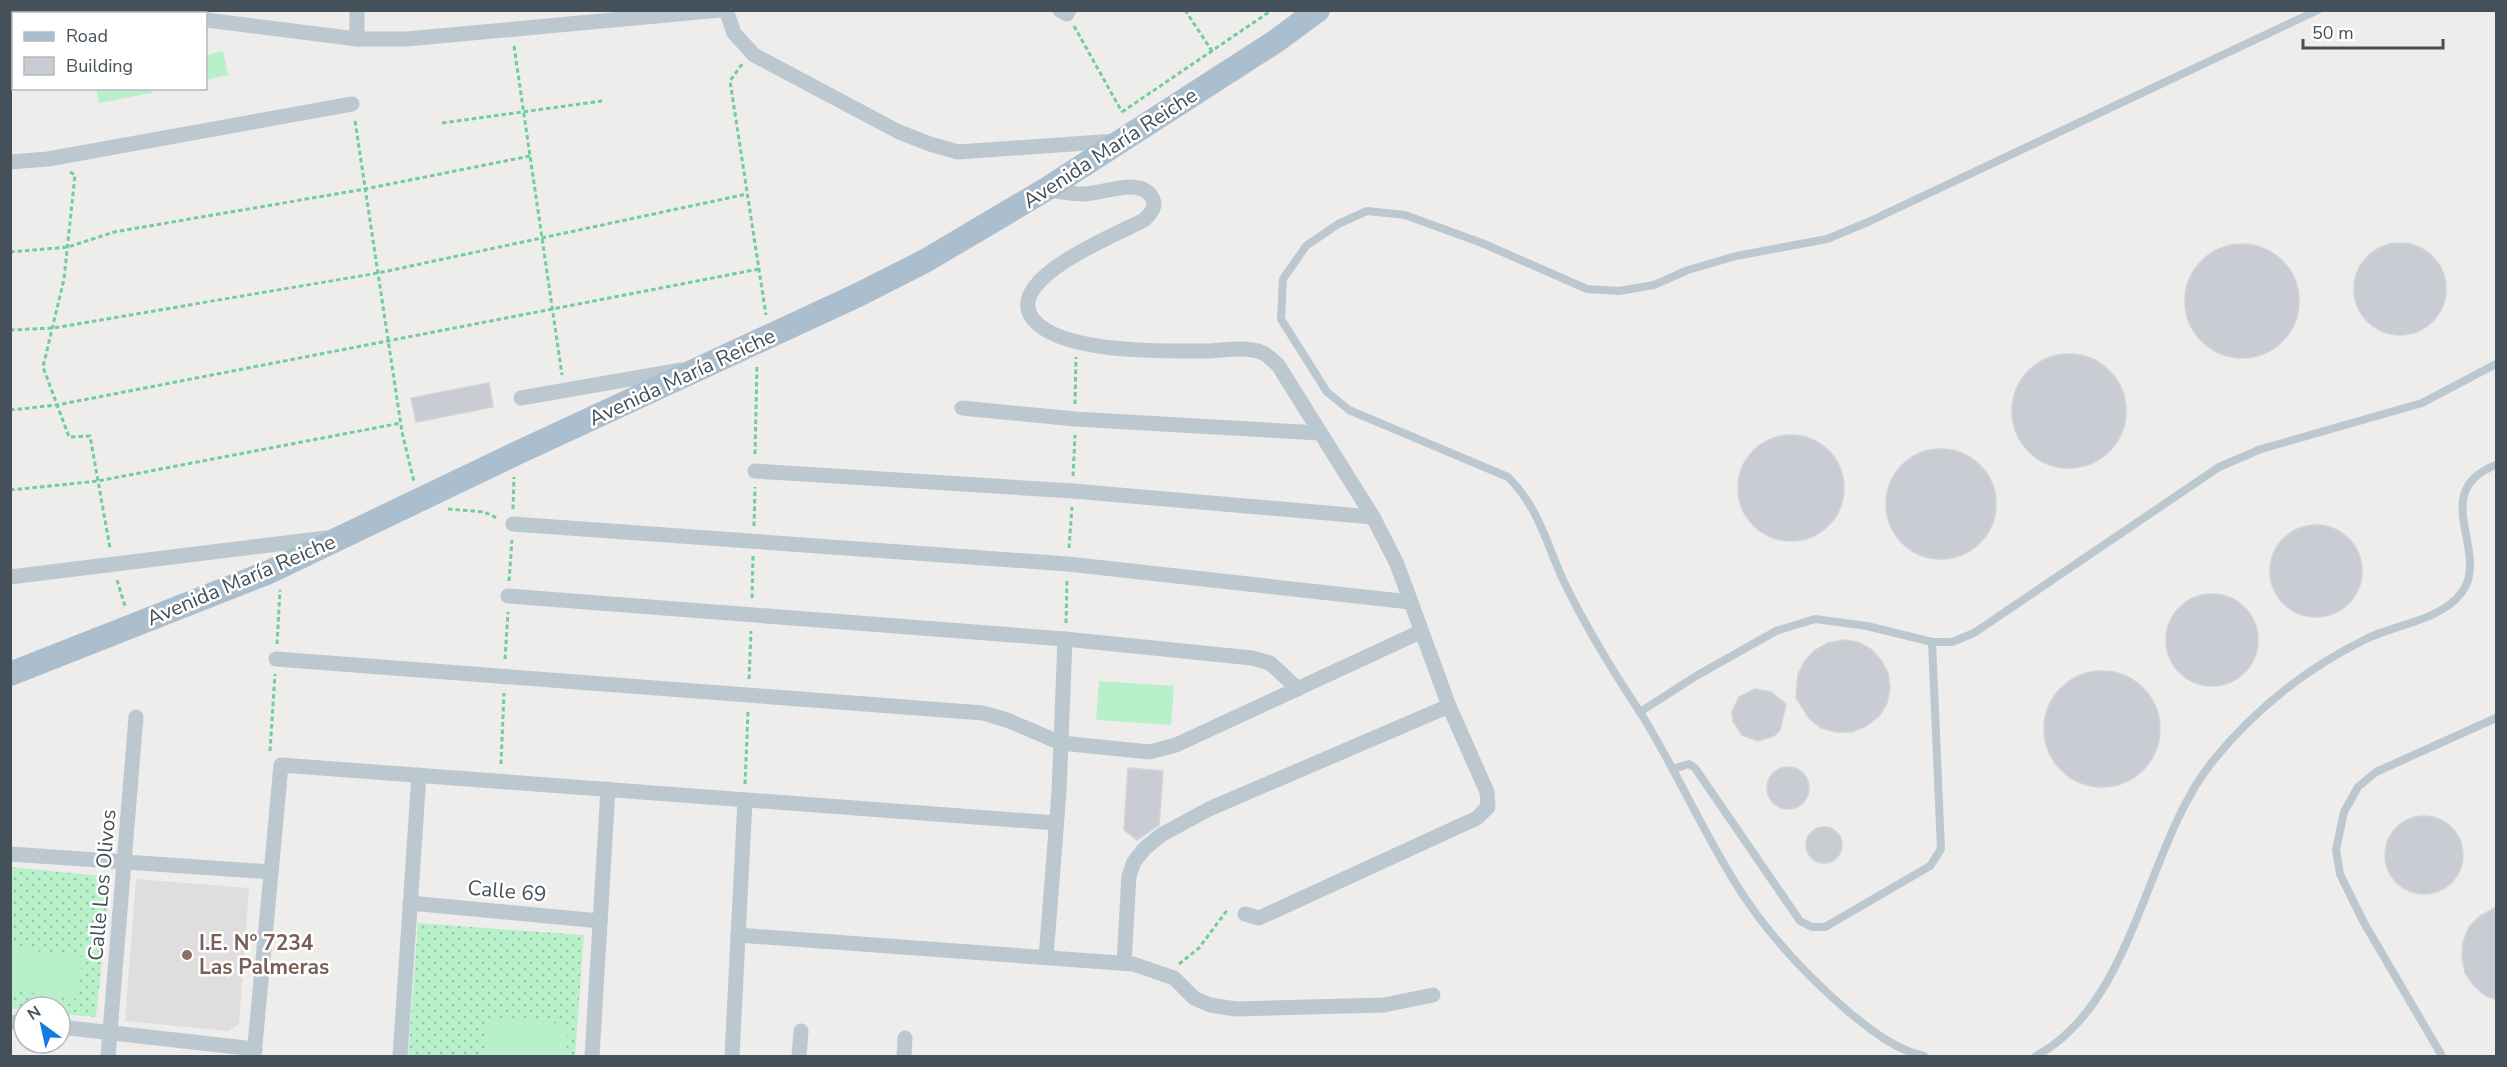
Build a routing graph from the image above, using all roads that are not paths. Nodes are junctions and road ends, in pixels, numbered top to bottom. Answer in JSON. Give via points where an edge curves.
{"nodes":[{"id":1,"x":357,"y":10,"type":"edge"},
{"id":2,"x":724,"y":10,"type":"edge"},
{"id":3,"x":1318,"y":10,"type":"edge"},
{"id":4,"x":2318,"y":10,"type":"edge"},
{"id":5,"x":207,"y":20,"type":"edge"},
{"id":6,"x":357,"y":39,"type":"junction"},
{"id":7,"x":352,"y":104,"type":"road end"},
{"id":8,"x":1117,"y":140,"type":"junction"},
{"id":9,"x":10,"y":162,"type":"edge"},
{"id":10,"x":1045,"y":190,"type":"junction"},
{"id":11,"x":2496,"y":364,"type":"edge"},
{"id":12,"x":707,"y":365,"type":"junction"},
{"id":13,"x":521,"y":398,"type":"dead end"},
{"id":14,"x":962,"y":408,"type":"dead end"},
{"id":15,"x":1320,"y":434,"type":"junction"},
{"id":16,"x":2496,"y":465,"type":"edge"},
{"id":17,"x":755,"y":471,"type":"road end"},
{"id":18,"x":1373,"y":517,"type":"junction"},
{"id":19,"x":513,"y":524,"type":"road end"},
{"id":20,"x":345,"y":536,"type":"junction"},
{"id":21,"x":10,"y":577,"type":"edge"},
{"id":22,"x":508,"y":596,"type":"road end"},
{"id":23,"x":1410,"y":602,"type":"junction"},
{"id":24,"x":1420,"y":632,"type":"junction"},
{"id":25,"x":1065,"y":639,"type":"junction"},
{"id":26,"x":1932,"y":642,"type":"junction"},
{"id":27,"x":276,"y":659,"type":"dead end"},
{"id":28,"x":10,"y":674,"type":"edge"},
{"id":29,"x":1298,"y":689,"type":"junction"},
{"id":30,"x":1449,"y":706,"type":"junction"},
{"id":31,"x":1640,"y":712,"type":"junction"},
{"id":32,"x":136,"y":717,"type":"dead end"},
{"id":33,"x":2496,"y":718,"type":"edge"},
{"id":34,"x":1061,"y":743,"type":"junction"},
{"id":35,"x":1673,"y":769,"type":"junction"},
{"id":36,"x":419,"y":775,"type":"junction"},
{"id":37,"x":608,"y":789,"type":"junction"},
{"id":38,"x":745,"y":800,"type":"junction"},
{"id":39,"x":1056,"y":823,"type":"junction"},
{"id":40,"x":10,"y":854,"type":"edge"},
{"id":41,"x":126,"y":861,"type":"junction"},
{"id":42,"x":271,"y":872,"type":"junction"},
{"id":43,"x":410,"y":903,"type":"junction"},
{"id":44,"x":1245,"y":914,"type":"dead end"},
{"id":45,"x":600,"y":921,"type":"junction"},
{"id":46,"x":738,"y":935,"type":"junction"},
{"id":47,"x":1047,"y":957,"type":"junction"},
{"id":48,"x":1124,"y":963,"type":"junction"},
{"id":49,"x":1433,"y":995,"type":"dead end"},
{"id":50,"x":72,"y":1028,"type":"edge"},
{"id":51,"x":801,"y":1031,"type":"dead end"},
{"id":52,"x":110,"y":1033,"type":"junction"},
{"id":53,"x":905,"y":1038,"type":"dead end"},
{"id":54,"x":255,"y":1052,"type":"edge"},
{"id":55,"x":108,"y":1056,"type":"edge"},
{"id":56,"x":400,"y":1056,"type":"edge"},
{"id":57,"x":592,"y":1056,"type":"edge"},
{"id":58,"x":732,"y":1056,"type":"edge"},
{"id":59,"x":799,"y":1056,"type":"edge"},
{"id":60,"x":904,"y":1056,"type":"edge"},
{"id":61,"x":1924,"y":1056,"type":"edge"},
{"id":62,"x":2036,"y":1056,"type":"edge"},
{"id":63,"x":2442,"y":1056,"type":"edge"}],
"edges":[{"from":1,"to":6,"type":"street"},
{"from":2,"to":6,"type":"street","via":[[406,39]]},
{"from":2,"to":8,"type":"street","via":[[734,33],[754,55],[899,132],[930,144],[958,152]]},
{"from":3,"to":8,"type":"main road","name":"Avenida María Reiche","via":[[1276,41]]},
{"from":4,"to":31,"type":"lane","via":[[1827,239],[1736,256],[1654,285],[1619,291],[1587,289],[1482,243],[1405,215],[1367,211],[1338,224],[1306,246],[1282,279],[1281,319],[1327,392],[1349,410],[1508,477],[1522,491],[1535,510],[1567,589]]},
{"from":5,"to":6,"type":"street"},
{"from":7,"to":9,"type":"street","via":[[61,157]]},
{"from":8,"to":10,"type":"main road","name":"Avenida María Reiche"},
{"from":10,"to":12,"type":"main road","name":"Avenida María Reiche","via":[[926,261]]},
{"from":10,"to":15,"type":"street","via":[[1084,194],[1137,186],[1148,191],[1154,200],[1153,210],[1144,220],[1052,268],[1034,285],[1028,302],[1031,317],[1042,329],[1076,343],[1154,352],[1264,353],[1278,365]]},
{"from":11,"to":26,"type":"lane","via":[[2422,403],[2261,449],[2219,467],[1974,633],[1952,642]]},
{"from":12,"to":13,"type":"street"},
{"from":12,"to":20,"type":"main road","name":"Avenida María Reiche"},
{"from":14,"to":15,"type":"street"},
{"from":15,"to":18,"type":"street"},
{"from":16,"to":62,"type":"lane","via":[[2472,482],[2464,494],[2462,508],[2470,572],[2463,591],[2426,618],[2367,639],[2320,664],[2265,704],[2211,763],[2182,805],[2138,916],[2100,991],[2068,1035]]},
{"from":17,"to":18,"type":"street","via":[[1073,491]]},
{"from":18,"to":23,"type":"street","via":[[1397,564]]},
{"from":19,"to":23,"type":"street","via":[[1068,564]]},
{"from":20,"to":21,"type":"street"},
{"from":20,"to":28,"type":"main road","name":"Avenida María Reiche","via":[[269,572]]},
{"from":22,"to":25,"type":"street"},
{"from":23,"to":24,"type":"street"},
{"from":24,"to":29,"type":"street"},
{"from":24,"to":30,"type":"street"},
{"from":25,"to":29,"type":"street","via":[[1252,658],[1270,663]]},
{"from":25,"to":34,"type":"street"},
{"from":26,"to":31,"type":"lane","via":[[1867,626],[1815,619],[1776,631]]},
{"from":26,"to":35,"type":"lane","via":[[1941,849],[1930,866],[1825,927],[1812,927],[1800,921],[1695,768],[1689,764]]},
{"from":27,"to":34,"type":"street","via":[[983,713]]},
{"from":29,"to":34,"type":"street","via":[[1176,745],[1149,752]]},
{"from":30,"to":44,"type":"street","via":[[1486,792],[1488,807],[1477,818],[1259,918]]},
{"from":30,"to":48,"type":"street","via":[[1209,809],[1161,835],[1139,855],[1129,876]]},
{"from":31,"to":35,"type":"lane"},
{"from":32,"to":41,"type":"street","name":"Calle Los Olivos"},
{"from":33,"to":63,"type":"lane","via":[[2376,772],[2358,787],[2344,812],[2336,850],[2340,874],[2363,921]]},
{"from":34,"to":39,"type":"street"},
{"from":35,"to":61,"type":"lane","via":[[1737,885],[1775,937],[1836,1001],[1876,1034]]},
{"from":36,"to":37,"type":"street"},
{"from":36,"to":42,"type":"street","via":[[281,765]]},
{"from":36,"to":43,"type":"street"},
{"from":37,"to":38,"type":"street"},
{"from":37,"to":45,"type":"street"},
{"from":38,"to":39,"type":"street"},
{"from":38,"to":46,"type":"street"},
{"from":39,"to":47,"type":"street"},
{"from":40,"to":41,"type":"street"},
{"from":41,"to":42,"type":"street"},
{"from":41,"to":52,"type":"street","name":"Calle Los Olivos"},
{"from":42,"to":54,"type":"street"},
{"from":43,"to":45,"type":"street","name":"Calle 69"},
{"from":43,"to":56,"type":"street"},
{"from":45,"to":57,"type":"street"},
{"from":46,"to":47,"type":"street"},
{"from":46,"to":58,"type":"street"},
{"from":47,"to":48,"type":"street"},
{"from":48,"to":49,"type":"street","via":[[1174,978],[1194,998],[1210,1005],[1236,1009],[1384,1005]]},
{"from":50,"to":52,"type":"street"},
{"from":51,"to":59,"type":"street"},
{"from":52,"to":54,"type":"street"},
{"from":52,"to":55,"type":"street","name":"Calle Los Olivos"},
{"from":53,"to":60,"type":"street"}]}
